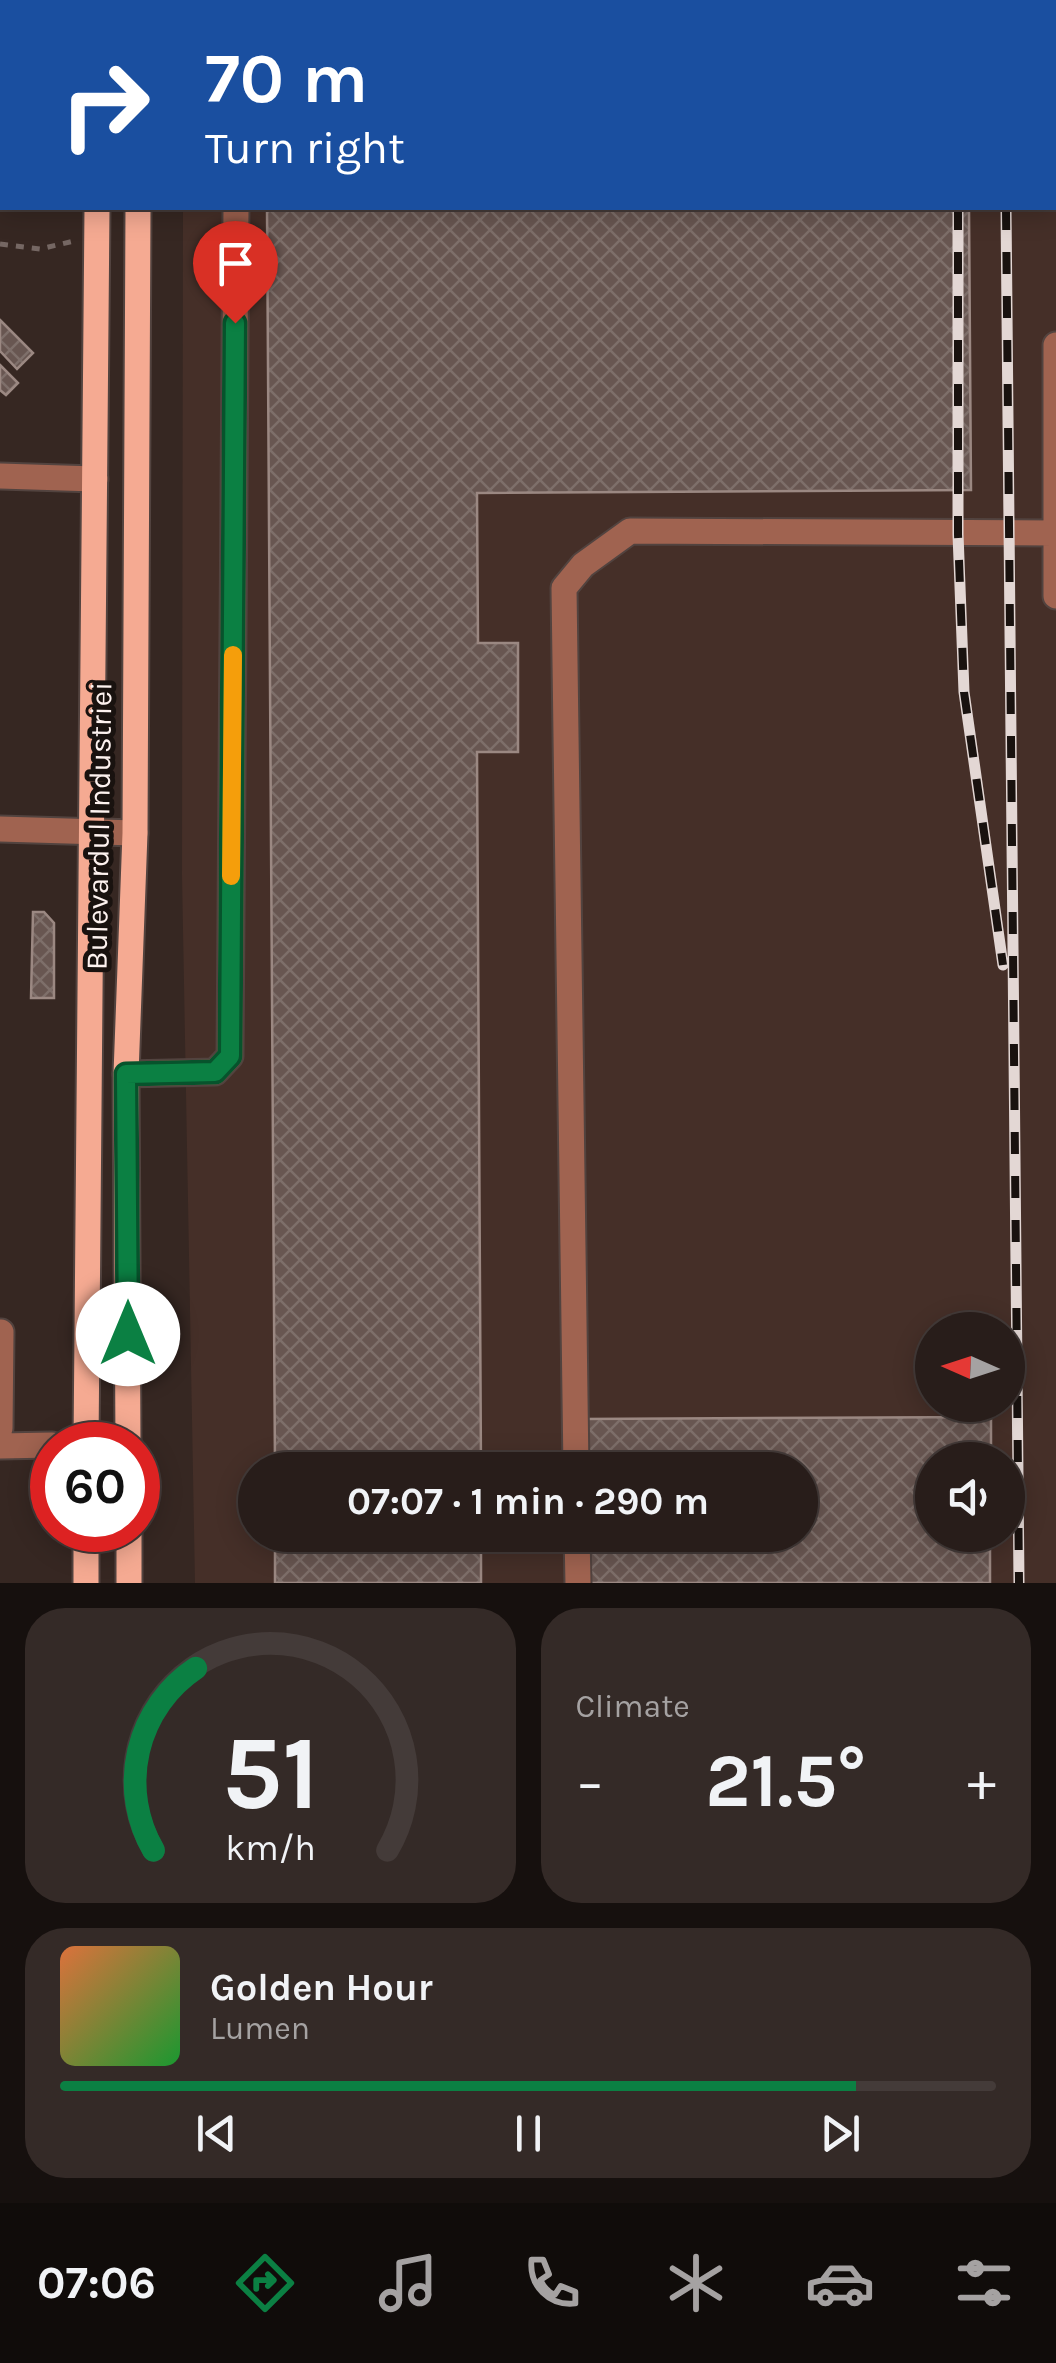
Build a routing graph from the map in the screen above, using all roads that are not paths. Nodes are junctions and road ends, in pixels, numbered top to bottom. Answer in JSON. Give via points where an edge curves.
{"nodes":[{"id":1,"x":97,"y":210,"type":"edge"},
{"id":2,"x":138,"y":210,"type":"edge"},
{"id":3,"x":236,"y":210,"type":"edge"},
{"id":4,"x":1056,"y":345,"type":"edge"},
{"id":5,"x":0,"y":476,"type":"edge"},
{"id":6,"x":96,"y":479,"type":"junction"},
{"id":7,"x":1055,"y":532,"type":"edge"},
{"id":8,"x":1056,"y":596,"type":"edge"},
{"id":9,"x":0,"y":828,"type":"edge"},
{"id":10,"x":92,"y":832,"type":"junction"},
{"id":11,"x":135,"y":834,"type":"junction"},
{"id":12,"x":126,"y":1074,"type":"junction"},
{"id":13,"x":1,"y":1332,"type":"edge"},
{"id":14,"x":86,"y":1422,"type":"edge"},
{"id":15,"x":128,"y":1422,"type":"edge"},
{"id":16,"x":0,"y":1428,"type":"edge"},
{"id":17,"x":30,"y":1445,"type":"edge"},
{"id":18,"x":0,"y":1446,"type":"edge"},
{"id":19,"x":576,"y":1452,"type":"edge"},
{"id":20,"x":86,"y":1552,"type":"edge"},
{"id":21,"x":129,"y":1552,"type":"edge"},
{"id":22,"x":578,"y":1552,"type":"edge"},
{"id":23,"x":86,"y":1583,"type":"edge"},
{"id":24,"x":129,"y":1583,"type":"edge"},
{"id":25,"x":578,"y":1583,"type":"edge"}],
"edges":[{"from":1,"to":6,"type":"main road","name":"Bulevardul Industriei"},
{"from":2,"to":11,"type":"main road","name":"Bulevardul Industriei"},
{"from":3,"to":12,"type":"street","via":[[230,1056],[215,1072]]},
{"from":4,"to":7,"type":"street"},
{"from":5,"to":6,"type":"street"},
{"from":6,"to":10,"type":"main road","name":"Bulevardul Industriei"},
{"from":7,"to":8,"type":"street"},
{"from":7,"to":19,"type":"street","via":[[630,531],[564,588]]},
{"from":9,"to":10,"type":"street"},
{"from":10,"to":11,"type":"street"},
{"from":10,"to":14,"type":"main road","name":"Bulevardul Industriei"},
{"from":11,"to":12,"type":"main road","name":"Bulevardul Industriei"},
{"from":12,"to":15,"type":"main road","name":"Bulevardul Industriei"},
{"from":13,"to":16,"type":"street"},
{"from":17,"to":18,"type":"street"},
{"from":20,"to":23,"type":"main road"},
{"from":21,"to":24,"type":"main road"},
{"from":22,"to":25,"type":"street"}]}
